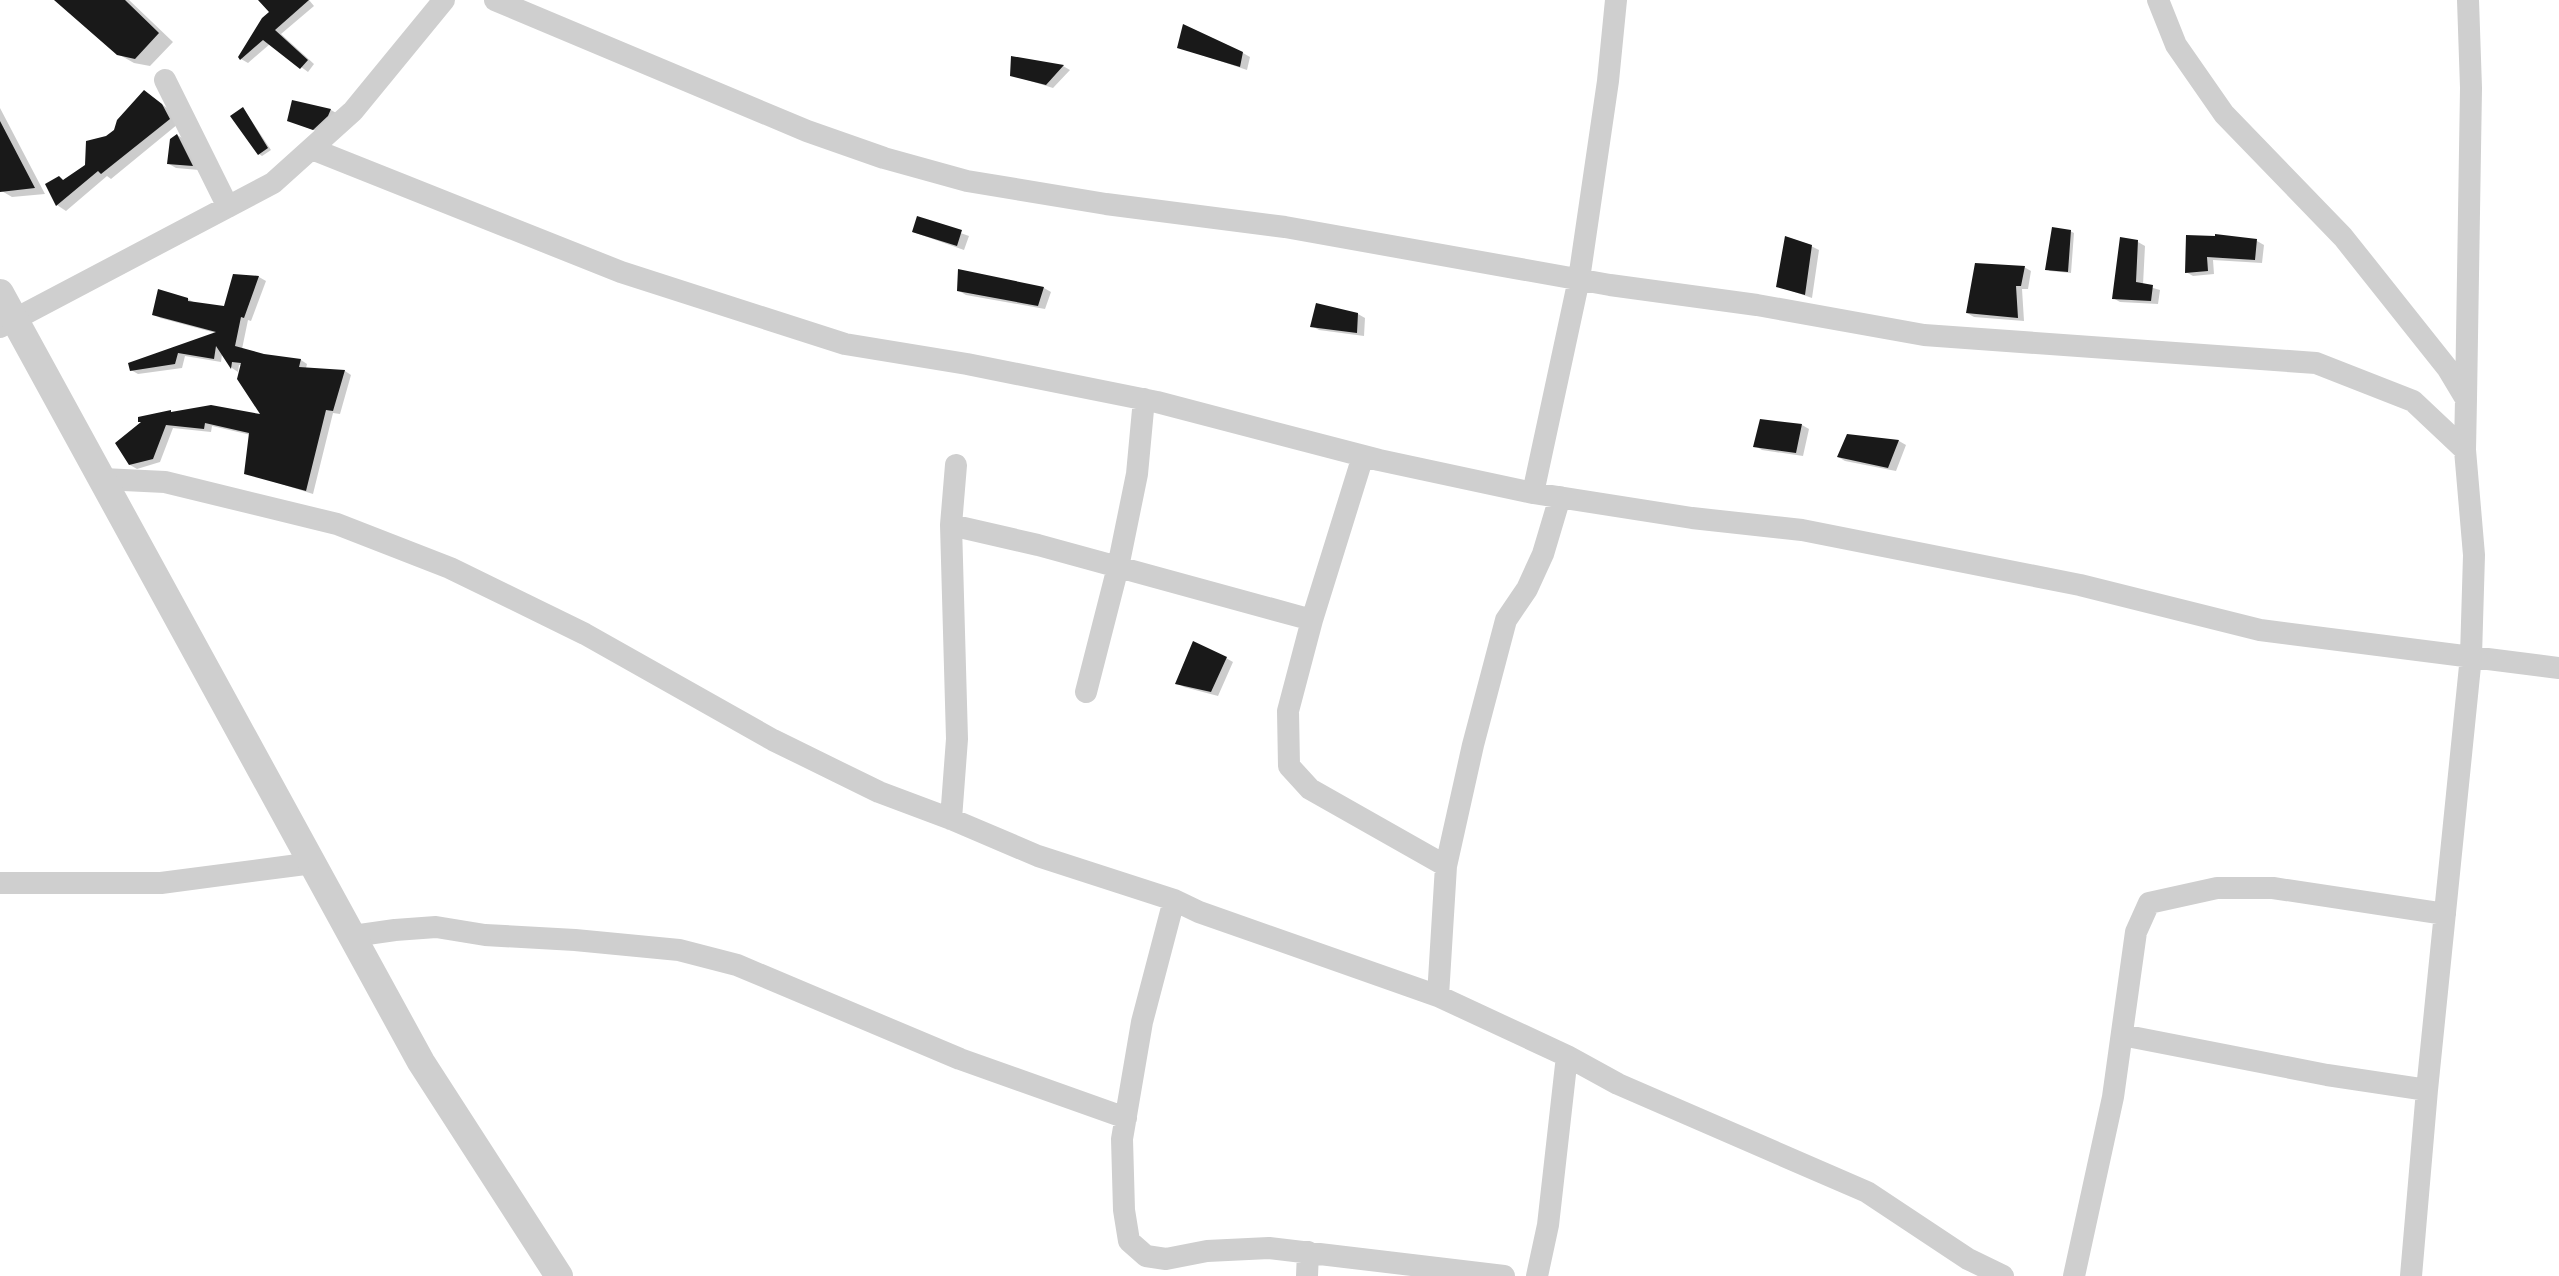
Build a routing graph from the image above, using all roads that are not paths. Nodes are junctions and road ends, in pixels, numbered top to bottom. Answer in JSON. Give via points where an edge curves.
{"nodes":[{"id":1,"x":444,"y":0,"type":"edge"},
{"id":2,"x":496,"y":0,"type":"edge"},
{"id":3,"x":1616,"y":0,"type":"edge"},
{"id":4,"x":2158,"y":0,"type":"edge"},
{"id":5,"x":2468,"y":0,"type":"edge"},
{"id":6,"x":165,"y":80,"type":"dead end"},
{"id":7,"x":312,"y":149,"type":"junction"},
{"id":8,"x":228,"y":206,"type":"junction"},
{"id":9,"x":1579,"y":279,"type":"junction"},
{"id":10,"x":0,"y":293,"type":"edge"},
{"id":11,"x":8,"y":323,"type":"edge"},
{"id":12,"x":2466,"y":399,"type":"junction"},
{"id":13,"x":1144,"y":400,"type":"junction"},
{"id":14,"x":2465,"y":450,"type":"junction"},
{"id":15,"x":1363,"y":456,"type":"junction"},
{"id":16,"x":956,"y":465,"type":"dead end"},
{"id":17,"x":103,"y":479,"type":"junction"},
{"id":18,"x":1533,"y":493,"type":"junction"},
{"id":19,"x":1560,"y":497,"type":"junction"},
{"id":20,"x":952,"y":525,"type":"junction"},
{"id":21,"x":1118,"y":567,"type":"junction"},
{"id":22,"x":1312,"y":620,"type":"junction"},
{"id":23,"x":2472,"y":656,"type":"junction"},
{"id":24,"x":2559,"y":668,"type":"edge"},
{"id":25,"x":1086,"y":692,"type":"dead end"},
{"id":26,"x":952,"y":819,"type":"junction"},
{"id":27,"x":313,"y":863,"type":"junction"},
{"id":28,"x":1446,"y":866,"type":"junction"},
{"id":29,"x":0,"y":883,"type":"edge"},
{"id":30,"x":1174,"y":900,"type":"junction"},
{"id":31,"x":2445,"y":914,"type":"junction"},
{"id":32,"x":353,"y":936,"type":"junction"},
{"id":33,"x":1438,"y":996,"type":"junction"},
{"id":34,"x":2122,"y":1035,"type":"junction"},
{"id":35,"x":1567,"y":1056,"type":"junction"},
{"id":36,"x":2426,"y":1090,"type":"junction"},
{"id":37,"x":1126,"y":1118,"type":"junction"},
{"id":38,"x":1308,"y":1252,"type":"junction"},
{"id":39,"x":559,"y":1276,"type":"edge"},
{"id":40,"x":1307,"y":1276,"type":"edge"},
{"id":41,"x":1504,"y":1276,"type":"edge"},
{"id":42,"x":1537,"y":1276,"type":"edge"},
{"id":43,"x":2003,"y":1276,"type":"edge"},
{"id":44,"x":2074,"y":1276,"type":"edge"},
{"id":45,"x":2411,"y":1276,"type":"edge"}],
"edges":[{"from":1,"to":7,"type":"street","via":[[353,111]]},
{"from":2,"to":9,"type":"street","via":[[807,131],[884,158],[967,181],[1106,204],[1285,227]]},
{"from":3,"to":9,"type":"street","via":[[1608,81]]},
{"from":4,"to":12,"type":"street","via":[[2176,46],[2224,114],[2343,237],[2448,369]]},
{"from":5,"to":12,"type":"street","via":[[2471,88]]},
{"from":6,"to":8,"type":"street"},
{"from":7,"to":8,"type":"street","via":[[273,183]]},
{"from":7,"to":13,"type":"street","via":[[621,272],[845,344],[967,364]]},
{"from":8,"to":11,"type":"street"},
{"from":9,"to":14,"type":"street","via":[[1757,305],[1924,336],[2316,363],[2413,401]]},
{"from":9,"to":18,"type":"street"},
{"from":10,"to":11,"type":"street"},
{"from":11,"to":17,"type":"street"},
{"from":12,"to":14,"type":"street"},
{"from":13,"to":15,"type":"street"},
{"from":13,"to":21,"type":"street","via":[[1137,474]]},
{"from":14,"to":23,"type":"street","via":[[2474,554]]},
{"from":15,"to":18,"type":"street"},
{"from":15,"to":22,"type":"street"},
{"from":16,"to":20,"type":"street"},
{"from":17,"to":26,"type":"street","via":[[165,482],[337,524],[450,568],[585,634],[773,740],[879,792]]},
{"from":17,"to":27,"type":"street"},
{"from":18,"to":19,"type":"street"},
{"from":19,"to":23,"type":"street","via":[[1692,518],[1802,530],[2080,585],[2260,630]]},
{"from":19,"to":28,"type":"street","via":[[1543,554],[1527,589],[1506,620]]},
{"from":20,"to":21,"type":"street"},
{"from":20,"to":26,"type":"street","via":[[957,739]]},
{"from":21,"to":22,"type":"street"},
{"from":21,"to":25,"type":"street"},
{"from":22,"to":28,"type":"street","via":[[1288,712],[1288,766],[1310,789]]},
{"from":23,"to":24,"type":"street"},
{"from":23,"to":31,"type":"street"},
{"from":26,"to":30,"type":"street","via":[[1038,856]]},
{"from":27,"to":29,"type":"street","via":[[161,883]]},
{"from":27,"to":32,"type":"street"},
{"from":28,"to":33,"type":"street"},
{"from":30,"to":33,"type":"street"},
{"from":30,"to":37,"type":"street","via":[[1142,1022]]},
{"from":31,"to":34,"type":"street","via":[[2273,888],[2217,888],[2149,904],[2136,932]]},
{"from":31,"to":36,"type":"street"},
{"from":32,"to":37,"type":"street","via":[[436,927],[485,935],[679,950],[737,965],[960,1059]]},
{"from":32,"to":39,"type":"street","via":[[421,1062]]},
{"from":33,"to":35,"type":"street"},
{"from":34,"to":36,"type":"street","via":[[2327,1075]]},
{"from":34,"to":44,"type":"street","via":[[2113,1097]]},
{"from":35,"to":42,"type":"street","via":[[1548,1225]]},
{"from":35,"to":43,"type":"street","via":[[1618,1084],[1867,1192],[1968,1259]]},
{"from":36,"to":45,"type":"street"},
{"from":37,"to":38,"type":"street","via":[[1122,1139],[1124,1210],[1129,1241],[1146,1256],[1166,1259],[1207,1251],[1269,1248]]},
{"from":38,"to":40,"type":"street"},
{"from":38,"to":41,"type":"street"}]}
